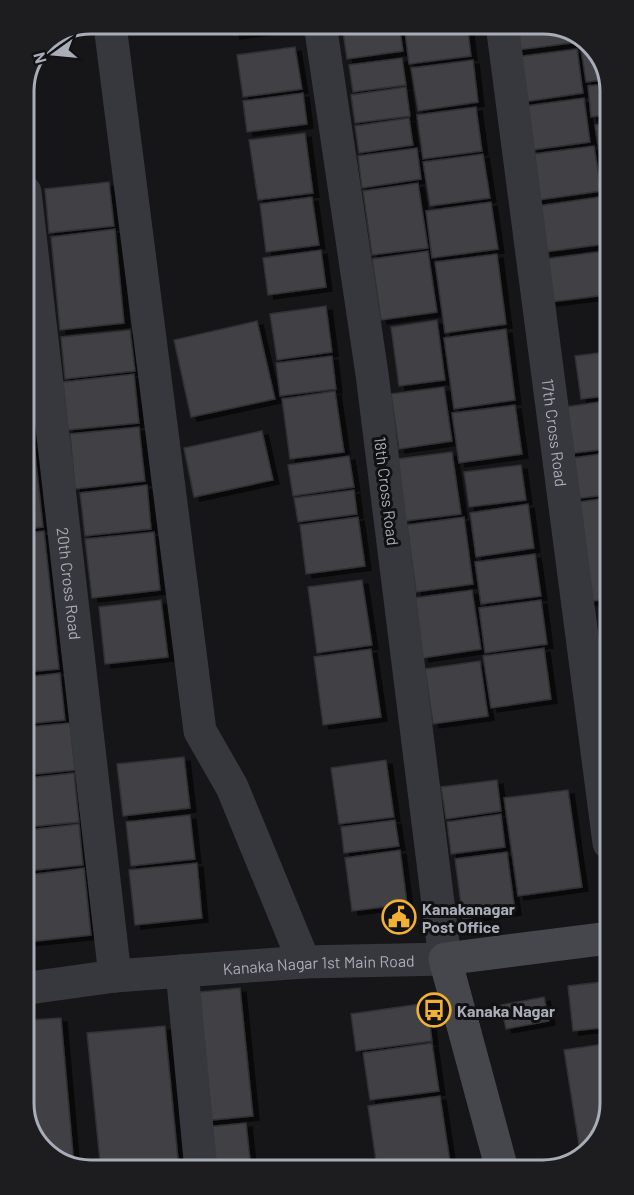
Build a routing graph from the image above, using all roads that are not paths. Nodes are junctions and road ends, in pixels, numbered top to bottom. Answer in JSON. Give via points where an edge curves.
{"nodes":[{"id":1,"x":111,"y":34,"type":"edge"},
{"id":2,"x":322,"y":35,"type":"edge"},
{"id":3,"x":503,"y":35,"type":"edge"},
{"id":4,"x":35,"y":277,"type":"edge"},
{"id":5,"x":600,"y":774,"type":"edge"},
{"id":6,"x":600,"y":939,"type":"edge"},
{"id":7,"x":446,"y":958,"type":"junction"},
{"id":8,"x":304,"y":962,"type":"junction"},
{"id":9,"x":182,"y":971,"type":"junction"},
{"id":10,"x":115,"y":976,"type":"junction"},
{"id":11,"x":34,"y":987,"type":"edge"},
{"id":12,"x":200,"y":1160,"type":"edge"},
{"id":13,"x":499,"y":1160,"type":"edge"}],
"edges":[{"from":1,"to":8,"type":"street","via":[[201,731],[232,787]]},
{"from":2,"to":7,"type":"street","name":"18th Cross Road","via":[[372,375]]},
{"from":3,"to":5,"type":"street","name":"17th Cross Road"},
{"from":4,"to":10,"type":"street","name":"20th Cross Road"},
{"from":6,"to":7,"type":"street","name":"Kanaka Nagar 1st Main Road"},
{"from":7,"to":8,"type":"street","name":"Kanaka Nagar 1st Main Road"},
{"from":7,"to":13,"type":"street"},
{"from":8,"to":9,"type":"street","name":"Kanaka Nagar 1st Main Road"},
{"from":9,"to":10,"type":"street","name":"Kanaka Nagar 1st Main Road"},
{"from":9,"to":12,"type":"street"},
{"from":10,"to":11,"type":"street","name":"Kanaka Nagar 1st Main Road"}]}
